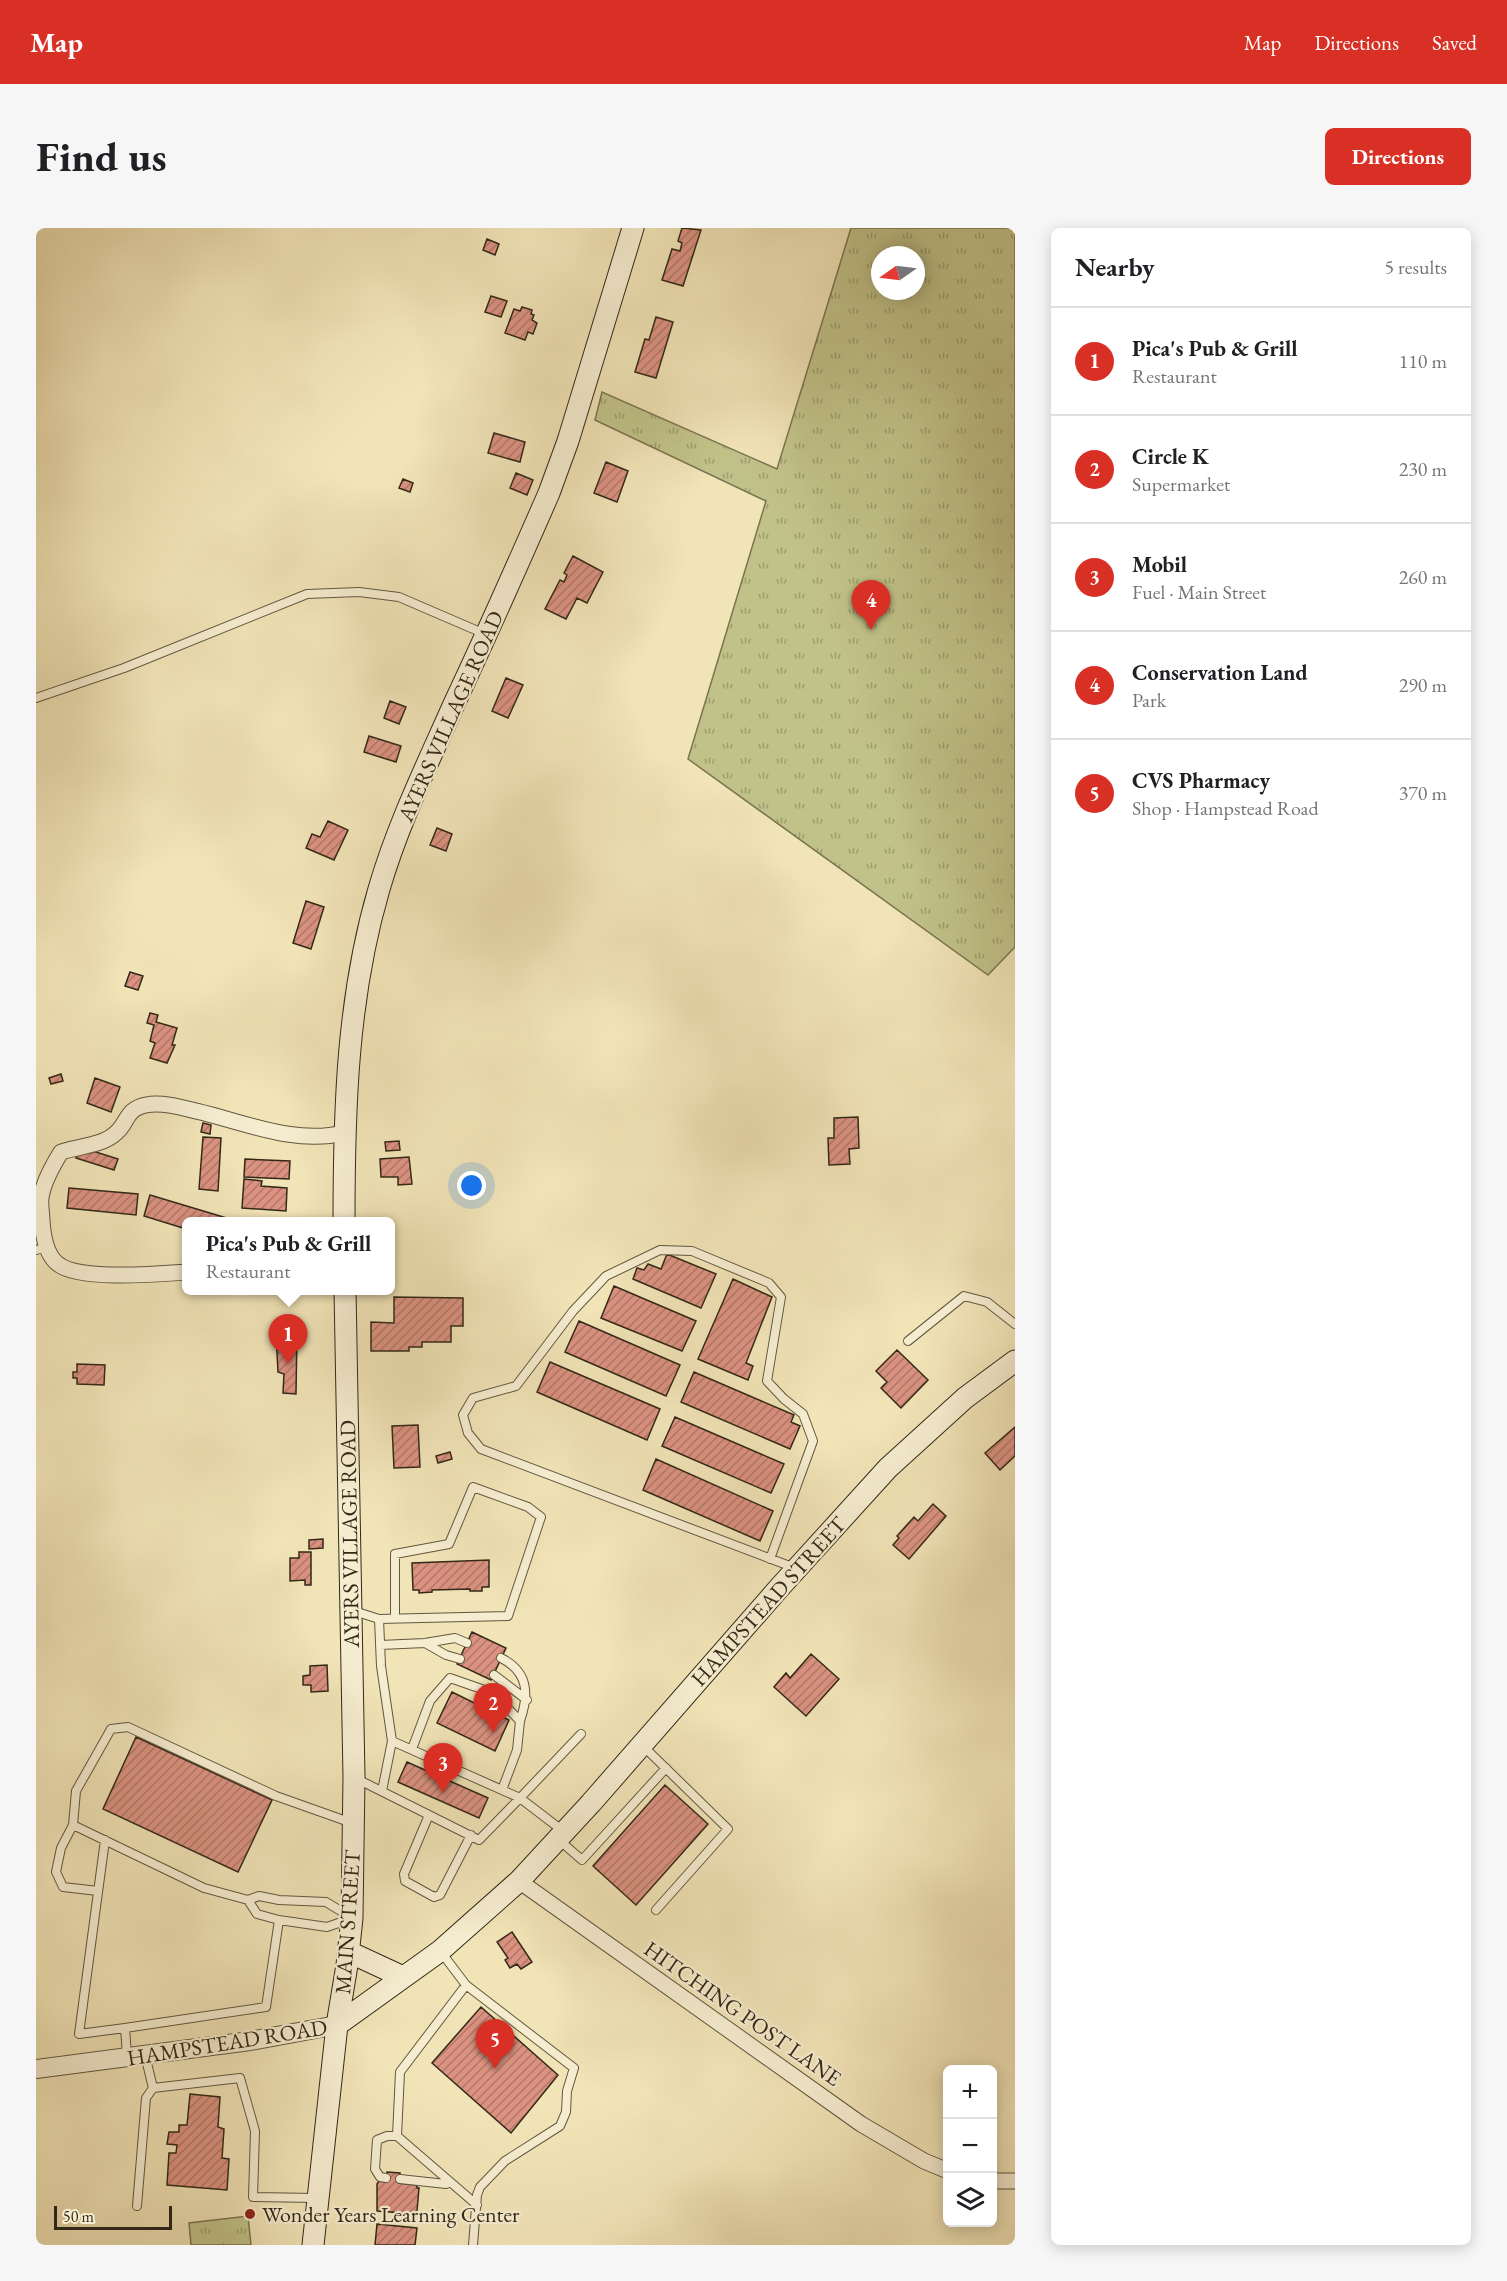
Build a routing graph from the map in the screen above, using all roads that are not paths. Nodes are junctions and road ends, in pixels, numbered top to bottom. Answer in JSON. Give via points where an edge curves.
{"nodes":[{"id":1,"x":633,"y":228,"type":"edge"},
{"id":2,"x":486,"y":635,"type":"junction"},
{"id":3,"x":36,"y":698,"type":"edge"},
{"id":4,"x":344,"y":1133,"type":"junction"},
{"id":5,"x":345,"y":1217,"type":"edge"},
{"id":6,"x":42,"y":1248,"type":"edge"},
{"id":7,"x":182,"y":1272,"type":"edge"},
{"id":8,"x":345,"y":1295,"type":"edge"},
{"id":9,"x":1015,"y":1324,"type":"edge"},
{"id":10,"x":908,"y":1341,"type":"dead end"},
{"id":11,"x":1015,"y":1361,"type":"edge"},
{"id":12,"x":770,"y":1559,"type":"junction"},
{"id":13,"x":796,"y":1569,"type":"junction"},
{"id":14,"x":351,"y":1610,"type":"junction"},
{"id":15,"x":395,"y":1618,"type":"junction"},
{"id":16,"x":379,"y":1619,"type":"junction"},
{"id":17,"x":425,"y":1643,"type":"junction"},
{"id":18,"x":467,"y":1643,"type":"dead end"},
{"id":19,"x":380,"y":1645,"type":"junction"},
{"id":20,"x":460,"y":1659,"type":"dead end"},
{"id":21,"x":501,"y":1659,"type":"dead end"},
{"id":22,"x":494,"y":1675,"type":"dead end"},
{"id":23,"x":527,"y":1700,"type":"junction"},
{"id":24,"x":520,"y":1721,"type":"junction"},
{"id":25,"x":581,"y":1734,"type":"dead end"},
{"id":26,"x":392,"y":1741,"type":"junction"},
{"id":27,"x":641,"y":1744,"type":"junction"},
{"id":28,"x":412,"y":1749,"type":"junction"},
{"id":29,"x":666,"y":1768,"type":"junction"},
{"id":30,"x":354,"y":1777,"type":"junction"},
{"id":31,"x":502,"y":1790,"type":"junction"},
{"id":32,"x":381,"y":1791,"type":"junction"},
{"id":33,"x":520,"y":1798,"type":"junction"},
{"id":34,"x":429,"y":1815,"type":"junction"},
{"id":35,"x":353,"y":1823,"type":"junction"},
{"id":36,"x":73,"y":1825,"type":"junction"},
{"id":37,"x":471,"y":1835,"type":"junction"},
{"id":38,"x":561,"y":1836,"type":"junction"},
{"id":39,"x":105,"y":1840,"type":"junction"},
{"id":40,"x":539,"y":1860,"type":"joint"},
{"id":41,"x":519,"y":1881,"type":"junction"},
{"id":42,"x":98,"y":1891,"type":"junction"},
{"id":43,"x":248,"y":1900,"type":"junction"},
{"id":44,"x":656,"y":1910,"type":"dead end"},
{"id":45,"x":352,"y":1918,"type":"junction"},
{"id":46,"x":279,"y":1920,"type":"junction"},
{"id":47,"x":440,"y":1951,"type":"junction"},
{"id":48,"x":349,"y":1952,"type":"junction"},
{"id":49,"x":403,"y":1977,"type":"junction"},
{"id":50,"x":466,"y":1985,"type":"junction"},
{"id":51,"x":337,"y":2025,"type":"junction"},
{"id":52,"x":125,"y":2028,"type":"junction"},
{"id":53,"x":136,"y":2056,"type":"junction"},
{"id":54,"x":36,"y":2069,"type":"edge"},
{"id":55,"x":153,"y":2088,"type":"junction"},
{"id":56,"x":397,"y":2136,"type":"junction"},
{"id":57,"x":943,"y":2169,"type":"edge"},
{"id":58,"x":386,"y":2178,"type":"dead end"},
{"id":59,"x":400,"y":2179,"type":"dead end"},
{"id":60,"x":997,"y":2181,"type":"edge"},
{"id":61,"x":1015,"y":2181,"type":"edge"},
{"id":62,"x":446,"y":2184,"type":"dead end"},
{"id":63,"x":318,"y":2198,"type":"junction"},
{"id":64,"x":477,"y":2205,"type":"junction"},
{"id":65,"x":137,"y":2206,"type":"dead end"},
{"id":66,"x":313,"y":2245,"type":"edge"},
{"id":67,"x":473,"y":2245,"type":"edge"}],
"edges":[{"from":1,"to":2,"type":"main road","name":"AYERS VILLAGE ROAD","via":[[568,441]]},
{"from":2,"to":3,"type":"lane","via":[[399,597],[359,592],[308,594],[124,668]]},
{"from":2,"to":4,"type":"main road","name":"AYERS VILLAGE ROAD","via":[[406,809],[379,889],[351,1024]]},
{"from":4,"to":5,"type":"main road","name":"AYERS VILLAGE ROAD"},
{"from":4,"to":6,"type":"street","via":[[310,1137],[176,1106],[146,1105],[134,1109],[119,1131],[109,1138],[61,1152],[41,1198]]},
{"from":6,"to":7,"type":"street","via":[[58,1264],[75,1271],[119,1275]]},
{"from":8,"to":14,"type":"main road","name":"AYERS VILLAGE ROAD"},
{"from":9,"to":10,"type":"lane","via":[[987,1302],[964,1296]]},
{"from":11,"to":13,"type":"main road","name":"HAMPSTEAD STREET","via":[[964,1398],[888,1468]]},
{"from":12,"to":12,"type":"lane","via":[[481,1449],[468,1433],[463,1415],[473,1398],[516,1386],[573,1311],[606,1276],[660,1250],[692,1251],[769,1283],[781,1297],[767,1381],[803,1414],[813,1441]]},
{"from":12,"to":13,"type":"lane"},
{"from":13,"to":27,"type":"main road","name":"HAMPSTEAD STREET"},
{"from":14,"to":16,"type":"lane"},
{"from":14,"to":30,"type":"main road","name":"AYERS VILLAGE ROAD"},
{"from":15,"to":15,"type":"lane","via":[[508,1616],[541,1517],[528,1507],[473,1487],[449,1544],[395,1554]]},
{"from":15,"to":16,"type":"lane"},
{"from":16,"to":19,"type":"lane"},
{"from":17,"to":18,"type":"lane","via":[[454,1638]]},
{"from":17,"to":19,"type":"lane"},
{"from":17,"to":20,"type":"lane"},
{"from":19,"to":26,"type":"lane"},
{"from":21,"to":23,"type":"lane","via":[[513,1664],[523,1680]]},
{"from":22,"to":23,"type":"lane"},
{"from":23,"to":24,"type":"lane"},
{"from":24,"to":28,"type":"lane","via":[[493,1693],[450,1678],[430,1701]]},
{"from":24,"to":31,"type":"lane","via":[[517,1750]]},
{"from":25,"to":33,"type":"lane"},
{"from":26,"to":28,"type":"lane"},
{"from":26,"to":32,"type":"lane"},
{"from":27,"to":29,"type":"lane"},
{"from":27,"to":38,"type":"main road","name":"HAMPSTEAD STREET"},
{"from":28,"to":31,"type":"lane"},
{"from":29,"to":38,"type":"lane","via":[[582,1860]]},
{"from":29,"to":44,"type":"lane","via":[[728,1829]]},
{"from":30,"to":32,"type":"lane"},
{"from":30,"to":35,"type":"main road","name":"MAIN STREET"},
{"from":31,"to":33,"type":"lane"},
{"from":32,"to":34,"type":"lane"},
{"from":33,"to":37,"type":"lane","via":[[479,1840]]},
{"from":33,"to":38,"type":"lane"},
{"from":34,"to":37,"type":"lane"},
{"from":34,"to":37,"type":"lane","via":[[404,1874],[405,1881],[434,1897],[440,1896]]},
{"from":35,"to":36,"type":"lane","via":[[276,1796],[128,1727],[111,1729],[76,1791]]},
{"from":35,"to":45,"type":"main road","name":"MAIN STREET"},
{"from":36,"to":39,"type":"lane"},
{"from":36,"to":42,"type":"lane","via":[[61,1848],[56,1872],[63,1887]]},
{"from":38,"to":40,"type":"main road","name":"HAMPSTEAD STREET"},
{"from":39,"to":42,"type":"lane"},
{"from":39,"to":43,"type":"lane","via":[[204,1888]]},
{"from":40,"to":41,"type":"main road","name":"HAMPSTEAD ROAD"},
{"from":41,"to":47,"type":"main road","name":"HAMPSTEAD ROAD"},
{"from":41,"to":57,"type":"street","name":"HITCHING POST LANE","via":[[861,2124]]},
{"from":42,"to":52,"type":"lane","via":[[79,2034]]},
{"from":43,"to":45,"type":"lane","via":[[259,1896],[326,1902]]},
{"from":43,"to":46,"type":"lane","via":[[257,1914]]},
{"from":45,"to":46,"type":"lane","via":[[327,1927]]},
{"from":45,"to":48,"type":"main road","name":"MAIN STREET"},
{"from":46,"to":52,"type":"lane","via":[[266,2007]]},
{"from":47,"to":49,"type":"main road","name":"HAMPSTEAD ROAD"},
{"from":47,"to":50,"type":"lane"},
{"from":48,"to":49,"type":"main road"},
{"from":48,"to":51,"type":"main road","name":"MAIN STREET"},
{"from":49,"to":51,"type":"main road","name":"HAMPSTEAD ROAD"},
{"from":50,"to":56,"type":"lane","via":[[400,2072]]},
{"from":50,"to":64,"type":"lane","via":[[574,2068],[560,2126],[505,2161],[480,2187]]},
{"from":51,"to":53,"type":"street","name":"HAMPSTEAD ROAD"},
{"from":51,"to":63,"type":"main road","name":"MAIN STREET"},
{"from":52,"to":53,"type":"lane"},
{"from":53,"to":54,"type":"street","name":"HAMPSTEAD ROAD"},
{"from":53,"to":55,"type":"lane"},
{"from":55,"to":63,"type":"lane","via":[[240,2078],[255,2131],[253,2197]]},
{"from":55,"to":65,"type":"lane","via":[[146,2098]]},
{"from":56,"to":58,"type":"lane","via":[[377,2140],[375,2169],[380,2177]]},
{"from":56,"to":64,"type":"lane"},
{"from":59,"to":62,"type":"lane"},
{"from":60,"to":61,"type":"street"},
{"from":63,"to":66,"type":"main road","name":"MAIN STREET"},
{"from":64,"to":67,"type":"lane"}]}
